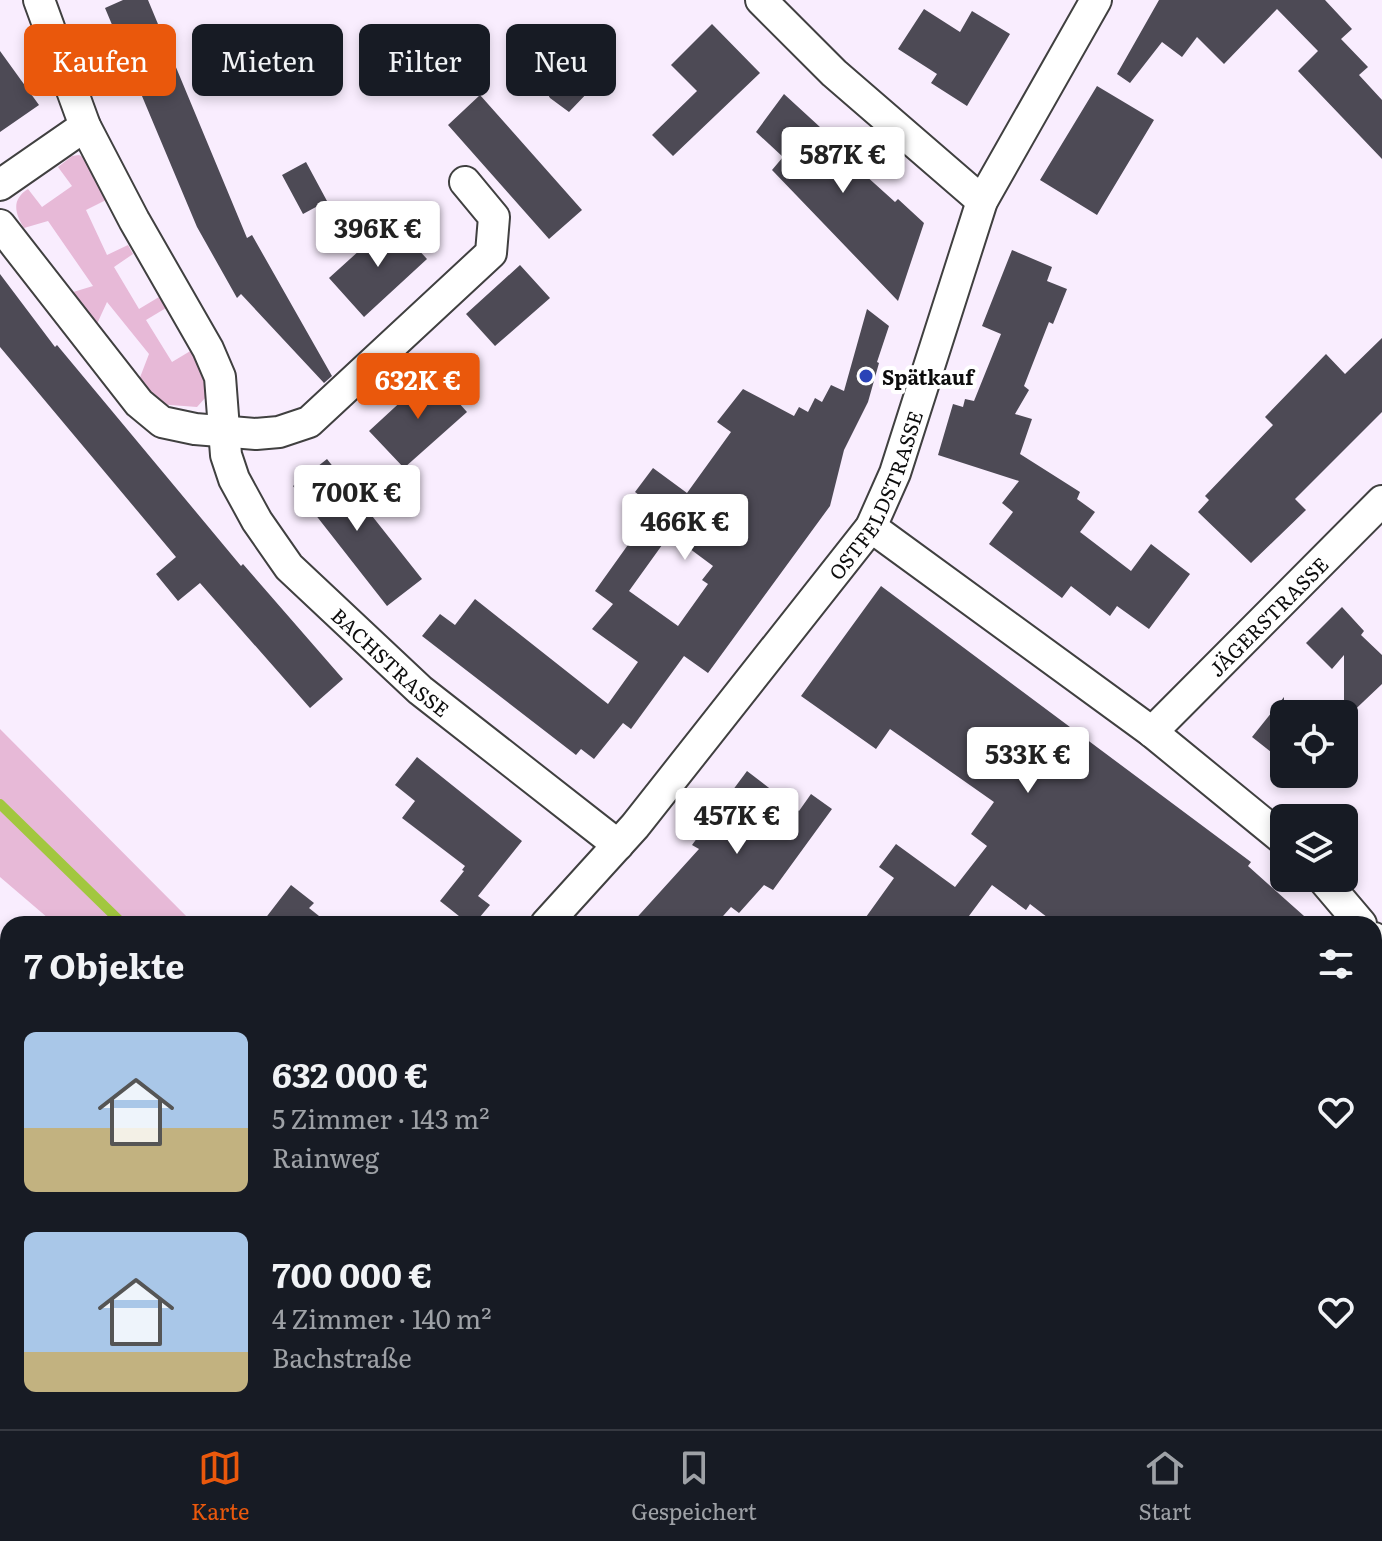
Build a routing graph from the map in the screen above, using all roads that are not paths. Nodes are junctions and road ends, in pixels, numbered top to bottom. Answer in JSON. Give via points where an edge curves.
{"nodes":[{"id":1,"x":39,"y":0,"type":"edge"},
{"id":2,"x":761,"y":0,"type":"edge"},
{"id":3,"x":1096,"y":0,"type":"edge"},
{"id":4,"x":85,"y":126,"type":"junction"},
{"id":5,"x":465,"y":182,"type":"dead end"},
{"id":6,"x":0,"y":185,"type":"edge"},
{"id":7,"x":982,"y":201,"type":"junction"},
{"id":8,"x":0,"y":225,"type":"edge"},
{"id":9,"x":225,"y":432,"type":"junction"},
{"id":10,"x":1382,"y":501,"type":"edge"},
{"id":11,"x":871,"y":527,"type":"junction"},
{"id":12,"x":1152,"y":732,"type":"junction"},
{"id":13,"x":1270,"y":829,"type":"edge"},
{"id":14,"x":618,"y":845,"type":"junction"},
{"id":15,"x":1334,"y":892,"type":"edge"},
{"id":16,"x":553,"y":916,"type":"edge"},
{"id":17,"x":1354,"y":916,"type":"edge"}],
"edges":[{"from":1,"to":4,"type":"street","name":"BACHSTRASSE"},
{"from":2,"to":7,"type":"street","via":[[834,73]]},
{"from":3,"to":7,"type":"street","name":"OSTFELDSTRASSE"},
{"from":4,"to":6,"type":"street"},
{"from":4,"to":9,"type":"street","name":"BACHSTRASSE","via":[[208,349],[220,377]]},
{"from":5,"to":9,"type":"street","via":[[494,217],[491,253],[309,422],[279,432]]},
{"from":7,"to":11,"type":"street","name":"OSTFELDSTRASSE","via":[[895,473]]},
{"from":8,"to":9,"type":"street","via":[[139,403],[162,422]]},
{"from":9,"to":14,"type":"street","name":"BACHSTRASSE","via":[[234,479],[289,567],[420,690]]},
{"from":10,"to":12,"type":"street","name":"JÄGERSTRASSE"},
{"from":11,"to":12,"type":"street"},
{"from":11,"to":14,"type":"street","name":"OSTFELDSTRASSE"},
{"from":12,"to":13,"type":"street"},
{"from":14,"to":16,"type":"street","name":"OSTFELDSTRASSE"},
{"from":15,"to":17,"type":"street"}]}
